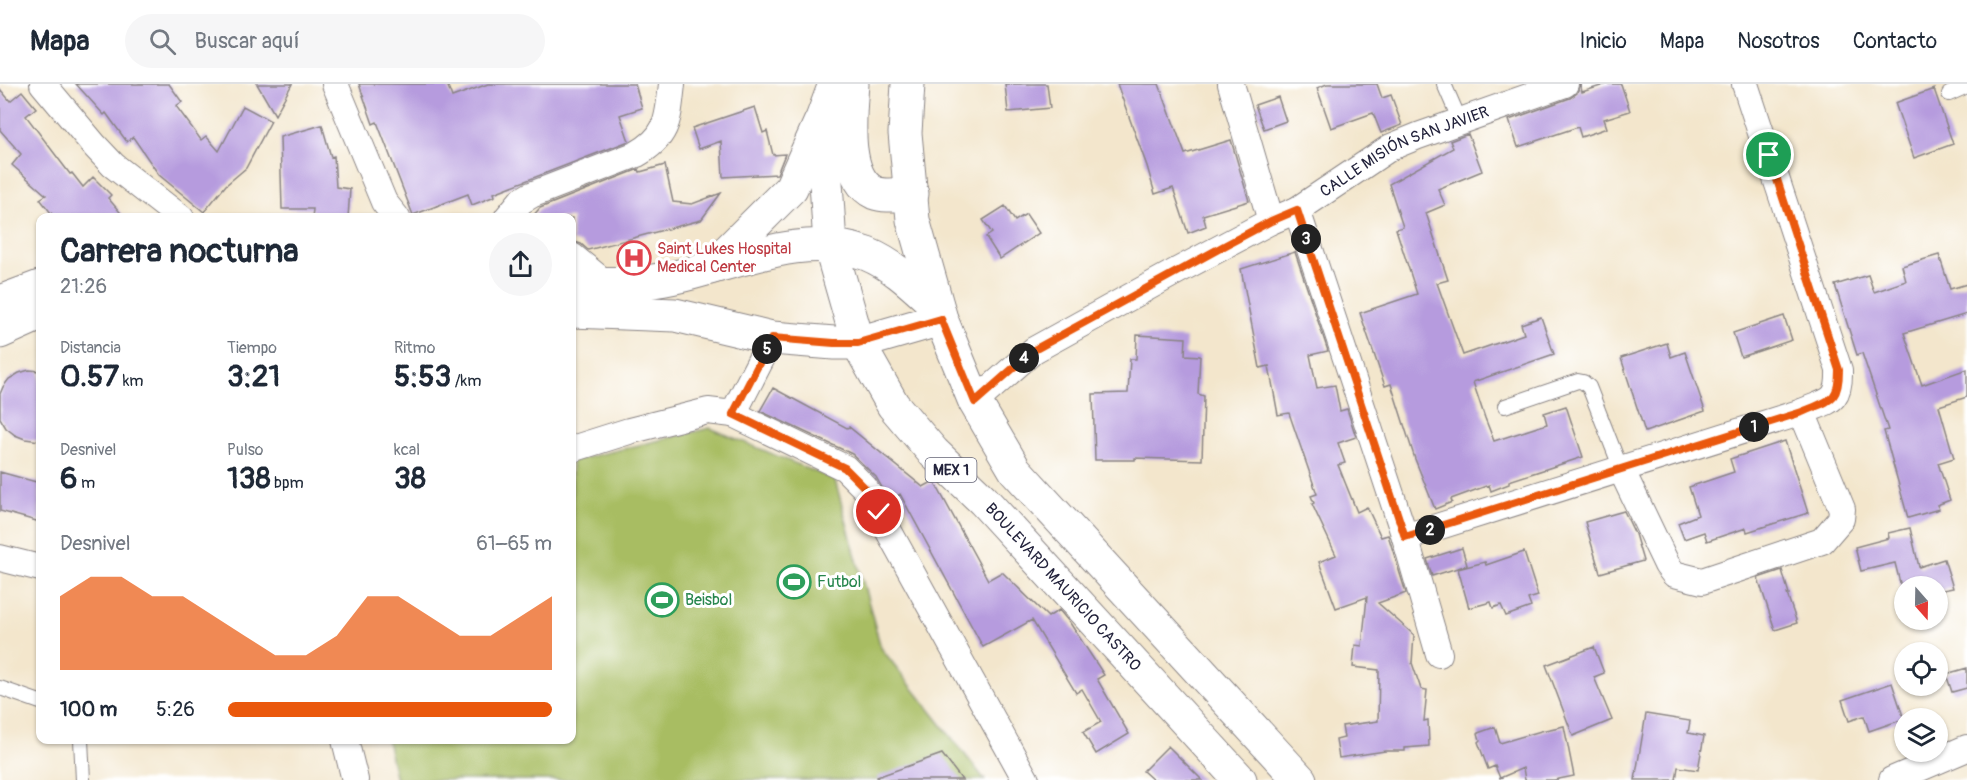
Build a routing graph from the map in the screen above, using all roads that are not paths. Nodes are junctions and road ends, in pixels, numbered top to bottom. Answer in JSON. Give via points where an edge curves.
{"nodes":[{"id":1,"x":43,"y":84,"type":"edge"},
{"id":2,"x":335,"y":84,"type":"edge"},
{"id":3,"x":672,"y":84,"type":"edge"},
{"id":4,"x":835,"y":84,"type":"edge"},
{"id":5,"x":852,"y":84,"type":"edge"},
{"id":6,"x":908,"y":84,"type":"edge"},
{"id":7,"x":1231,"y":84,"type":"edge"},
{"id":8,"x":1444,"y":84,"type":"edge"},
{"id":9,"x":1565,"y":84,"type":"edge"},
{"id":10,"x":1745,"y":84,"type":"edge"},
{"id":11,"x":1967,"y":86,"type":"edge"},
{"id":12,"x":1949,"y":94,"type":"dead end"},
{"id":13,"x":822,"y":118,"type":"junction"},
{"id":14,"x":1460,"y":121,"type":"junction"},
{"id":15,"x":912,"y":194,"type":"junction"},
{"id":16,"x":1297,"y":210,"type":"junction"},
{"id":17,"x":175,"y":213,"type":"edge"},
{"id":18,"x":393,"y":213,"type":"edge"},
{"id":19,"x":511,"y":213,"type":"edge"},
{"id":20,"x":1271,"y":221,"type":"junction"},
{"id":21,"x":830,"y":245,"type":"junction"},
{"id":22,"x":576,"y":259,"type":"edge"},
{"id":23,"x":712,"y":267,"type":"junction"},
{"id":24,"x":576,"y":283,"type":"edge"},
{"id":25,"x":605,"y":284,"type":"junction"},
{"id":26,"x":36,"y":288,"type":"edge"},
{"id":27,"x":0,"y":302,"type":"edge"},
{"id":28,"x":576,"y":311,"type":"edge"},
{"id":29,"x":939,"y":312,"type":"junction"},
{"id":30,"x":36,"y":316,"type":"edge"},
{"id":31,"x":0,"y":332,"type":"edge"},
{"id":32,"x":772,"y":338,"type":"junction"},
{"id":33,"x":858,"y":343,"type":"junction"},
{"id":34,"x":975,"y":402,"type":"junction"},
{"id":35,"x":1505,"y":406,"type":"dead end"},
{"id":36,"x":1802,"y":412,"type":"junction"},
{"id":37,"x":733,"y":414,"type":"junction"},
{"id":38,"x":576,"y":448,"type":"edge"},
{"id":39,"x":1621,"y":469,"type":"junction"},
{"id":40,"x":1405,"y":537,"type":"junction"},
{"id":41,"x":0,"y":558,"type":"edge"},
{"id":42,"x":36,"y":567,"type":"edge"},
{"id":43,"x":1439,"y":654,"type":"dead end"},
{"id":44,"x":0,"y":688,"type":"edge"},
{"id":45,"x":36,"y":701,"type":"edge"},
{"id":46,"x":81,"y":744,"type":"edge"},
{"id":47,"x":346,"y":744,"type":"edge"},
{"id":48,"x":1967,"y":748,"type":"edge"},
{"id":49,"x":83,"y":780,"type":"edge"},
{"id":50,"x":355,"y":780,"type":"edge"},
{"id":51,"x":1026,"y":780,"type":"edge"},
{"id":52,"x":1240,"y":780,"type":"edge"},
{"id":53,"x":1300,"y":780,"type":"edge"},
{"id":54,"x":1892,"y":780,"type":"edge"}],
"edges":[{"from":1,"to":17,"type":"street","via":[[113,165]]},
{"from":2,"to":18,"type":"street","via":[[384,202]]},
{"from":3,"to":19,"type":"street","via":[[668,121],[651,146],[531,195]]},
{"from":4,"to":13,"type":"main road","name":"BOULEVARD MAURICIO CASTRO","number":"MEX 1"},
{"from":5,"to":15,"type":"main road","via":[[851,154],[857,176],[875,193]]},
{"from":6,"to":15,"type":"main road","via":[[905,133]]},
{"from":7,"to":20,"type":"street"},
{"from":8,"to":14,"type":"lane"},
{"from":9,"to":14,"type":"street","name":"CALLE MISIÓN SAN JAVIER"},
{"from":10,"to":36,"type":"street","via":[[1839,370],[1834,398]]},
{"from":11,"to":12,"type":"lane"},
{"from":13,"to":21,"type":"main road","name":"BOULEVARD MAURICIO CASTRO","number":"MEX 1"},
{"from":13,"to":23,"type":"main road","via":[[791,188]]},
{"from":14,"to":16,"type":"street","name":"CALLE MISIÓN SAN JAVIER","via":[[1391,147]]},
{"from":15,"to":29,"type":"main road","via":[[913,220]]},
{"from":16,"to":20,"type":"street","name":"CALLE MISIÓN SAN JAVIER"},
{"from":16,"to":40,"type":"street"},
{"from":20,"to":34,"type":"street","name":"CALLE MISIÓN SAN JAVIER","via":[[1034,350]]},
{"from":21,"to":23,"type":"main road","via":[[801,245]]},
{"from":21,"to":29,"type":"main road","via":[[868,254],[897,271]]},
{"from":21,"to":33,"type":"main road","name":"BOULEVARD MAURICIO CASTRO","number":"MEX 1"},
{"from":22,"to":25,"type":"street"},
{"from":23,"to":25,"type":"main road","via":[[645,282]]},
{"from":24,"to":25,"type":"main road"},
{"from":26,"to":27,"type":"main road"},
{"from":28,"to":32,"type":"main road","via":[[675,315]]},
{"from":29,"to":33,"type":"main road"},
{"from":29,"to":34,"type":"main road"},
{"from":30,"to":31,"type":"main road"},
{"from":32,"to":33,"type":"main road"},
{"from":32,"to":37,"type":"street"},
{"from":33,"to":52,"type":"main road","name":"BOULEVARD MAURICIO CASTRO","number":"MEX 1","via":[[893,405],[934,453],[983,500]]},
{"from":34,"to":53,"type":"main road","via":[[1015,470]]},
{"from":35,"to":39,"type":"lane","via":[[1582,382],[1589,387]]},
{"from":36,"to":39,"type":"street"},
{"from":36,"to":39,"type":"street","via":[[1842,509],[1841,519],[1822,541],[1702,581],[1674,574],[1667,565]]},
{"from":37,"to":38,"type":"street","via":[[708,411]]},
{"from":37,"to":51,"type":"street","via":[[845,468],[865,488]]},
{"from":39,"to":40,"type":"street"},
{"from":40,"to":43,"type":"street"},
{"from":41,"to":42,"type":"street"},
{"from":44,"to":45,"type":"lane"},
{"from":46,"to":49,"type":"lane"},
{"from":47,"to":50,"type":"street"},
{"from":48,"to":54,"type":"street"}]}
